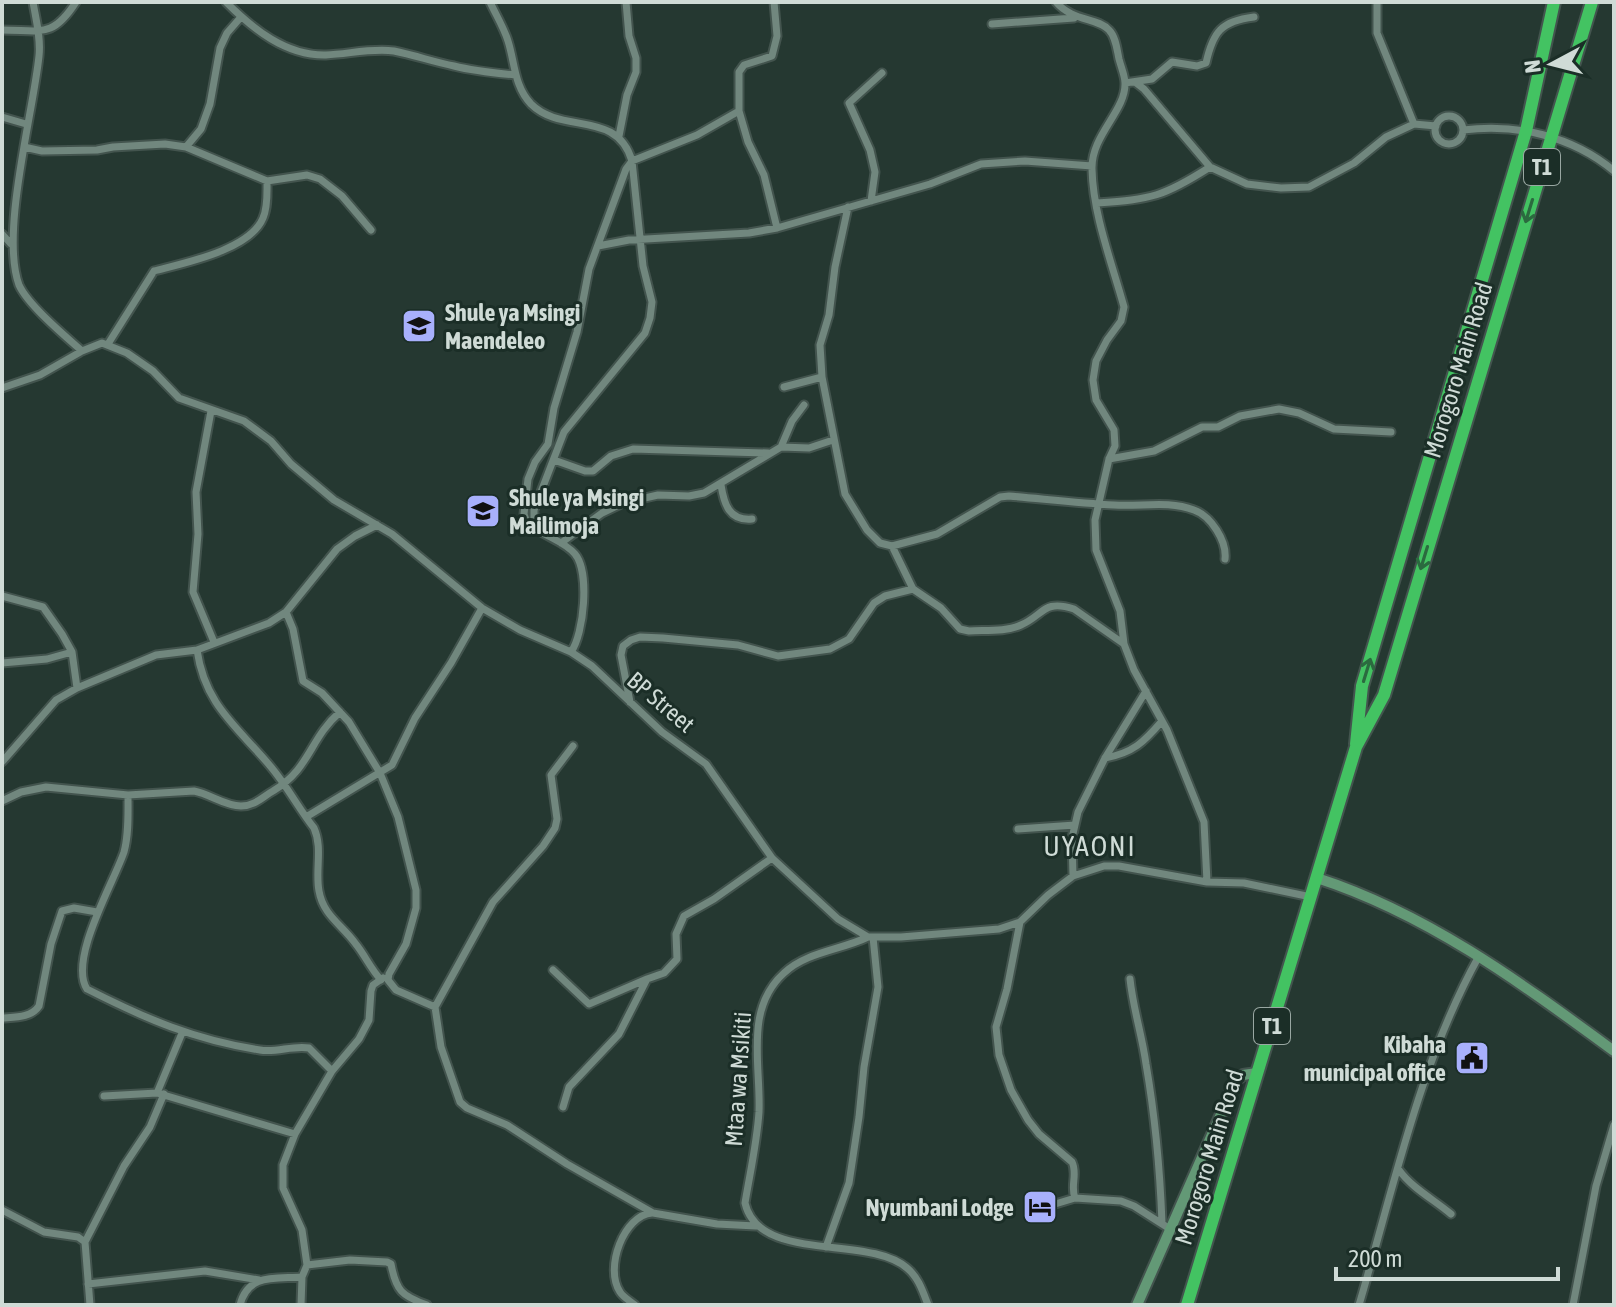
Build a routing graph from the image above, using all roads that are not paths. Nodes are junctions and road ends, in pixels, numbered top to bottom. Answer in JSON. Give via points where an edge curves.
{"nodes":[{"id":1,"x":33,"y":2,"type":"edge"},
{"id":2,"x":76,"y":2,"type":"edge"},
{"id":3,"x":226,"y":2,"type":"edge"},
{"id":4,"x":490,"y":2,"type":"edge"},
{"id":5,"x":626,"y":2,"type":"edge"},
{"id":6,"x":774,"y":2,"type":"edge"},
{"id":7,"x":1056,"y":2,"type":"edge"},
{"id":8,"x":1377,"y":2,"type":"edge"},
{"id":9,"x":1554,"y":2,"type":"edge"},
{"id":10,"x":1592,"y":2,"type":"edge"},
{"id":11,"x":241,"y":17,"type":"junction"},
{"id":12,"x":1254,"y":17,"type":"dead end"},
{"id":13,"x":1076,"y":18,"type":"junction"},
{"id":14,"x":992,"y":24,"type":"dead end"},
{"id":15,"x":2,"y":30,"type":"edge"},
{"id":16,"x":38,"y":32,"type":"junction"},
{"id":17,"x":882,"y":73,"type":"dead end"},
{"id":18,"x":515,"y":75,"type":"junction"},
{"id":19,"x":1135,"y":82,"type":"junction"},
{"id":20,"x":1125,"y":83,"type":"junction"},
{"id":21,"x":739,"y":111,"type":"junction"},
{"id":22,"x":2,"y":117,"type":"edge"},
{"id":23,"x":26,"y":124,"type":"junction"},
{"id":24,"x":1414,"y":124,"type":"junction"},
{"id":25,"x":1436,"y":126,"type":"junction"},
{"id":26,"x":1463,"y":130,"type":"junction"},
{"id":27,"x":1526,"y":131,"type":"junction"},
{"id":28,"x":619,"y":136,"type":"junction"},
{"id":29,"x":1551,"y":138,"type":"junction"},
{"id":30,"x":24,"y":147,"type":"junction"},
{"id":31,"x":186,"y":147,"type":"junction"},
{"id":32,"x":632,"y":161,"type":"junction"},
{"id":33,"x":1092,"y":166,"type":"junction"},
{"id":34,"x":1210,"y":167,"type":"junction"},
{"id":35,"x":1614,"y":171,"type":"edge"},
{"id":36,"x":267,"y":181,"type":"junction"},
{"id":37,"x":871,"y":201,"type":"junction"},
{"id":38,"x":1097,"y":203,"type":"junction"},
{"id":39,"x":848,"y":207,"type":"junction"},
{"id":40,"x":777,"y":228,"type":"junction"},
{"id":41,"x":371,"y":230,"type":"dead end"},
{"id":42,"x":2,"y":234,"type":"edge"},
{"id":43,"x":640,"y":239,"type":"junction"},
{"id":44,"x":11,"y":244,"type":"junction"},
{"id":45,"x":598,"y":246,"type":"junction"},
{"id":46,"x":108,"y":344,"type":"junction"},
{"id":47,"x":82,"y":351,"type":"junction"},
{"id":48,"x":822,"y":377,"type":"junction"},
{"id":49,"x":784,"y":387,"type":"dead end"},
{"id":50,"x":2,"y":388,"type":"edge"},
{"id":51,"x":804,"y":405,"type":"dead end"},
{"id":52,"x":211,"y":411,"type":"junction"},
{"id":53,"x":1391,"y":432,"type":"dead end"},
{"id":54,"x":833,"y":440,"type":"junction"},
{"id":55,"x":781,"y":447,"type":"junction"},
{"id":56,"x":770,"y":453,"type":"junction"},
{"id":57,"x":1109,"y":459,"type":"junction"},
{"id":58,"x":554,"y":460,"type":"junction"},
{"id":59,"x":721,"y":485,"type":"junction"},
{"id":60,"x":1098,"y":503,"type":"junction"},
{"id":61,"x":752,"y":519,"type":"dead end"},
{"id":62,"x":377,"y":525,"type":"junction"},
{"id":63,"x":534,"y":527,"type":"junction"},
{"id":64,"x":561,"y":543,"type":"junction"},
{"id":65,"x":892,"y":546,"type":"junction"},
{"id":66,"x":1225,"y":559,"type":"dead end"},
{"id":67,"x":913,"y":589,"type":"junction"},
{"id":68,"x":2,"y":596,"type":"edge"},
{"id":69,"x":482,"y":608,"type":"junction"},
{"id":70,"x":286,"y":612,"type":"junction"},
{"id":71,"x":214,"y":642,"type":"junction"},
{"id":72,"x":1124,"y":644,"type":"junction"},
{"id":73,"x":197,"y":650,"type":"junction"},
{"id":74,"x":72,"y":652,"type":"junction"},
{"id":75,"x":571,"y":652,"type":"junction"},
{"id":76,"x":2,"y":663,"type":"edge"},
{"id":77,"x":77,"y":688,"type":"junction"},
{"id":78,"x":1146,"y":691,"type":"junction"},
{"id":79,"x":630,"y":702,"type":"junction"},
{"id":80,"x":340,"y":712,"type":"junction"},
{"id":81,"x":1162,"y":721,"type":"junction"},
{"id":82,"x":573,"y":746,"type":"dead end"},
{"id":83,"x":1356,"y":747,"type":"junction"},
{"id":84,"x":1105,"y":758,"type":"junction"},
{"id":85,"x":2,"y":762,"type":"edge"},
{"id":86,"x":380,"y":773,"type":"junction"},
{"id":87,"x":283,"y":786,"type":"junction"},
{"id":88,"x":128,"y":795,"type":"junction"},
{"id":89,"x":2,"y":801,"type":"edge"},
{"id":90,"x":306,"y":817,"type":"junction"},
{"id":91,"x":1075,"y":825,"type":"junction"},
{"id":92,"x":1018,"y":829,"type":"dead end"},
{"id":93,"x":772,"y":858,"type":"junction"},
{"id":94,"x":1073,"y":876,"type":"junction"},
{"id":95,"x":1317,"y":878,"type":"junction"},
{"id":96,"x":1207,"y":882,"type":"junction"},
{"id":97,"x":1311,"y":897,"type":"junction"},
{"id":98,"x":97,"y":912,"type":"junction"},
{"id":99,"x":1020,"y":922,"type":"junction"},
{"id":100,"x":871,"y":937,"type":"junction"},
{"id":101,"x":1479,"y":956,"type":"junction"},
{"id":102,"x":371,"y":969,"type":"junction"},
{"id":103,"x":553,"y":970,"type":"dead end"},
{"id":104,"x":389,"y":974,"type":"junction"},
{"id":105,"x":647,"y":979,"type":"junction"},
{"id":106,"x":1130,"y":979,"type":"dead end"},
{"id":107,"x":381,"y":980,"type":"junction"},
{"id":108,"x":373,"y":985,"type":"junction"},
{"id":109,"x":435,"y":1007,"type":"junction"},
{"id":110,"x":2,"y":1018,"type":"edge"},
{"id":111,"x":182,"y":1033,"type":"junction"},
{"id":112,"x":1614,"y":1051,"type":"edge"},
{"id":113,"x":332,"y":1071,"type":"junction"},
{"id":114,"x":1257,"y":1073,"type":"junction"},
{"id":115,"x":160,"y":1094,"type":"junction"},
{"id":116,"x":104,"y":1096,"type":"dead end"},
{"id":117,"x":563,"y":1107,"type":"dead end"},
{"id":118,"x":1614,"y":1125,"type":"edge"},
{"id":119,"x":295,"y":1134,"type":"junction"},
{"id":120,"x":1399,"y":1170,"type":"junction"},
{"id":121,"x":1075,"y":1198,"type":"junction"},
{"id":122,"x":2,"y":1210,"type":"edge"},
{"id":123,"x":1032,"y":1211,"type":"dead end"},
{"id":124,"x":653,"y":1213,"type":"junction"},
{"id":125,"x":1451,"y":1214,"type":"dead end"},
{"id":126,"x":756,"y":1226,"type":"junction"},
{"id":127,"x":1166,"y":1226,"type":"junction"},
{"id":128,"x":85,"y":1242,"type":"junction"},
{"id":129,"x":826,"y":1247,"type":"junction"},
{"id":130,"x":307,"y":1265,"type":"junction"},
{"id":131,"x":302,"y":1277,"type":"junction"},
{"id":132,"x":259,"y":1280,"type":"junction"},
{"id":133,"x":88,"y":1284,"type":"junction"},
{"id":134,"x":90,"y":1305,"type":"edge"},
{"id":135,"x":240,"y":1305,"type":"edge"},
{"id":136,"x":301,"y":1305,"type":"edge"},
{"id":137,"x":427,"y":1305,"type":"edge"},
{"id":138,"x":635,"y":1305,"type":"edge"},
{"id":139,"x":928,"y":1305,"type":"edge"},
{"id":140,"x":1137,"y":1305,"type":"edge"},
{"id":141,"x":1187,"y":1305,"type":"edge"},
{"id":142,"x":1359,"y":1305,"type":"edge"},
{"id":143,"x":1573,"y":1305,"type":"edge"}],
"edges":[{"from":1,"to":16,"type":"street"},
{"from":2,"to":16,"type":"street","via":[[64,21]]},
{"from":3,"to":11,"type":"street"},
{"from":4,"to":18,"type":"street","via":[[508,39]]},
{"from":5,"to":28,"type":"street","via":[[636,72]]},
{"from":6,"to":21,"type":"street","via":[[776,47],[772,56],[744,65],[739,72]]},
{"from":7,"to":13,"type":"street"},
{"from":8,"to":24,"type":"street","via":[[1377,33]]},
{"from":9,"to":27,"type":"highway","name":"Morogoro Main Road","number":"T1"},
{"from":10,"to":29,"type":"highway","name":"Morogoro Main Road","number":"T1"},
{"from":11,"to":18,"type":"street","via":[[299,52],[379,50]]},
{"from":11,"to":31,"type":"street","via":[[220,48],[210,104],[201,129]]},
{"from":12,"to":19,"type":"street","via":[[1234,19],[1217,31],[1206,63],[1168,63],[1152,79]]},
{"from":13,"to":14,"type":"street"},
{"from":13,"to":20,"type":"street","via":[[1110,30]]},
{"from":15,"to":16,"type":"street"},
{"from":16,"to":23,"type":"street","via":[[39,56]]},
{"from":17,"to":37,"type":"street","via":[[849,103],[875,172]]},
{"from":18,"to":28,"type":"street","via":[[539,111]]},
{"from":19,"to":20,"type":"street"},
{"from":19,"to":34,"type":"street"},
{"from":20,"to":33,"type":"street"},
{"from":21,"to":32,"type":"street"},
{"from":21,"to":40,"type":"street","via":[[764,175]]},
{"from":22,"to":23,"type":"street"},
{"from":23,"to":30,"type":"street"},
{"from":24,"to":25,"type":"street"},
{"from":24,"to":34,"type":"street","via":[[1309,187],[1247,184]]},
{"from":25,"to":26,"type":"street","via":[[1447,116],[1455,117]]},
{"from":25,"to":26,"type":"street","via":[[1437,138],[1447,144],[1458,141]]},
{"from":26,"to":27,"type":"street","via":[[1493,126]]},
{"from":27,"to":29,"type":"street"},
{"from":83,"to":27,"type":"highway","name":"Morogoro Main Road","number":"T1","one_way":true,"via":[[1362,686]]},
{"from":28,"to":32,"type":"street"},
{"from":29,"to":35,"type":"street","via":[[1576,146]]},
{"from":29,"to":83,"type":"highway","name":"Morogoro Main Road","number":"T1","one_way":true,"via":[[1384,695]]},
{"from":30,"to":31,"type":"street"},
{"from":30,"to":44,"type":"street"},
{"from":31,"to":36,"type":"street"},
{"from":32,"to":43,"type":"street"},
{"from":32,"to":45,"type":"street"},
{"from":33,"to":37,"type":"street","via":[[981,164]]},
{"from":33,"to":38,"type":"street"},
{"from":34,"to":38,"type":"street","via":[[1154,197]]},
{"from":36,"to":41,"type":"street","via":[[307,175],[320,179]]},
{"from":36,"to":46,"type":"street","via":[[264,217],[258,226],[213,255],[154,271]]},
{"from":37,"to":39,"type":"street"},
{"from":38,"to":57,"type":"street","via":[[1124,307],[1096,361],[1093,380],[1096,400],[1114,430]]},
{"from":39,"to":40,"type":"street"},
{"from":39,"to":48,"type":"street","via":[[820,345]]},
{"from":40,"to":43,"type":"street"},
{"from":42,"to":44,"type":"street"},
{"from":43,"to":45,"type":"street"},
{"from":43,"to":58,"type":"street","via":[[652,302],[645,333],[564,432]]},
{"from":44,"to":47,"type":"street","via":[[22,291]]},
{"from":45,"to":63,"type":"street","via":[[548,444],[528,479],[524,514]]},
{"from":46,"to":47,"type":"street"},
{"from":46,"to":52,"type":"street","name":"BP Street","via":[[153,371],[179,398]]},
{"from":47,"to":50,"type":"street","via":[[40,375]]},
{"from":48,"to":49,"type":"street"},
{"from":48,"to":54,"type":"street"},
{"from":51,"to":55,"type":"street"},
{"from":52,"to":62,"type":"street","name":"BP Street","via":[[244,421],[334,500]]},
{"from":52,"to":71,"type":"street","via":[[196,492],[193,592]]},
{"from":53,"to":57,"type":"street","via":[[1334,429],[1279,409],[1202,427],[1154,451]]},
{"from":54,"to":55,"type":"street","via":[[804,449]]},
{"from":54,"to":65,"type":"street","via":[[845,494],[867,530]]},
{"from":55,"to":56,"type":"street"},
{"from":56,"to":58,"type":"street","via":[[633,449],[611,456],[593,471]]},
{"from":56,"to":59,"type":"street"},
{"from":57,"to":60,"type":"street"},
{"from":58,"to":63,"type":"street","via":[[534,510]]},
{"from":59,"to":61,"type":"street","via":[[732,515]]},
{"from":59,"to":64,"type":"street","via":[[689,496],[658,495],[623,503]]},
{"from":60,"to":65,"type":"street","via":[[1000,497],[937,534]]},
{"from":60,"to":66,"type":"street","via":[[1160,503],[1196,510],[1219,532]]},
{"from":60,"to":72,"type":"street","via":[[1096,550],[1120,611]]},
{"from":62,"to":69,"type":"street","name":"BP Street"},
{"from":62,"to":70,"type":"street","via":[[337,549]]},
{"from":63,"to":64,"type":"street"},
{"from":64,"to":75,"type":"street","via":[[576,555],[583,581],[583,615]]},
{"from":65,"to":67,"type":"street"},
{"from":67,"to":72,"type":"street","via":[[960,629],[1007,629],[1023,625],[1044,608],[1065,606]]},
{"from":67,"to":79,"type":"street","via":[[874,603],[849,639],[830,649],[778,656],[738,645],[631,640],[621,655]]},
{"from":68,"to":74,"type":"street","via":[[43,607]]},
{"from":69,"to":75,"type":"street","name":"BP Street"},
{"from":69,"to":86,"type":"street","via":[[415,718],[399,755]]},
{"from":70,"to":71,"type":"street"},
{"from":70,"to":80,"type":"street","via":[[303,681]]},
{"from":71,"to":73,"type":"street"},
{"from":72,"to":78,"type":"street"},
{"from":73,"to":77,"type":"street","via":[[156,655]]},
{"from":73,"to":87,"type":"street","via":[[202,678],[228,722]]},
{"from":74,"to":76,"type":"street"},
{"from":74,"to":77,"type":"street"},
{"from":75,"to":79,"type":"street","name":"BP Street"},
{"from":77,"to":85,"type":"street","via":[[56,700]]},
{"from":78,"to":81,"type":"street"},
{"from":78,"to":84,"type":"street"},
{"from":79,"to":93,"type":"street","name":"BP Street","via":[[706,764]]},
{"from":80,"to":86,"type":"street"},
{"from":80,"to":87,"type":"street"},
{"from":81,"to":84,"type":"street","via":[[1124,755]]},
{"from":81,"to":96,"type":"street","via":[[1204,822]]},
{"from":82,"to":109,"type":"street","via":[[551,775],[555,828],[493,902]]},
{"from":83,"to":95,"type":"highway","name":"Morogoro Main Road","number":"T1"},
{"from":84,"to":91,"type":"street"},
{"from":86,"to":90,"type":"street"},
{"from":86,"to":104,"type":"street","via":[[398,817],[416,890],[406,944]]},
{"from":87,"to":88,"type":"street","via":[[243,806],[194,791]]},
{"from":87,"to":90,"type":"street"},
{"from":88,"to":89,"type":"street","via":[[46,787]]},
{"from":88,"to":98,"type":"street","via":[[124,852]]},
{"from":90,"to":102,"type":"street","via":[[319,838],[322,905]]},
{"from":91,"to":92,"type":"street"},
{"from":91,"to":94,"type":"street"},
{"from":93,"to":100,"type":"street","name":"BP Street","via":[[838,919]]},
{"from":93,"to":105,"type":"street","via":[[684,916],[676,934],[677,959],[664,973]]},
{"from":94,"to":96,"type":"street","via":[[1119,866]]},
{"from":94,"to":99,"type":"street"},
{"from":95,"to":97,"type":"highway","name":"Morogoro Main Road","number":"T1"},
{"from":95,"to":101,"type":"street","via":[[1411,916]]},
{"from":96,"to":97,"type":"street","via":[[1244,883]]},
{"from":97,"to":114,"type":"highway","name":"Morogoro Main Road","number":"T1"},
{"from":98,"to":110,"type":"street","via":[[62,911],[39,1006],[23,1016]]},
{"from":98,"to":111,"type":"street","via":[[83,984]]},
{"from":99,"to":100,"type":"street","via":[[999,929]]},
{"from":99,"to":121,"type":"street","via":[[996,1027],[999,1055],[1028,1120],[1072,1162]]},
{"from":100,"to":126,"type":"street","name":"Mtaa wa Msikiti","via":[[801,960],[784,973],[763,1004],[755,1051],[759,1116],[745,1203]]},
{"from":100,"to":129,"type":"street","via":[[878,987],[849,1183]]},
{"from":101,"to":112,"type":"street"},
{"from":101,"to":120,"type":"street","via":[[1445,1022]]},
{"from":102,"to":107,"type":"street"},
{"from":102,"to":108,"type":"street"},
{"from":103,"to":105,"type":"street","via":[[589,1004]]},
{"from":104,"to":107,"type":"street"},
{"from":104,"to":109,"type":"street","via":[[396,990]]},
{"from":105,"to":117,"type":"street","via":[[619,1034],[569,1087]]},
{"from":106,"to":127,"type":"street","via":[[1146,1061]]},
{"from":107,"to":108,"type":"street"},
{"from":108,"to":113,"type":"street","via":[[369,1020]]},
{"from":109,"to":124,"type":"street","via":[[441,1047],[460,1102]]},
{"from":111,"to":113,"type":"street","via":[[263,1051],[309,1048]]},
{"from":111,"to":115,"type":"street"},
{"from":113,"to":119,"type":"street"},
{"from":114,"to":127,"type":"street","via":[[1236,1080]]},
{"from":114,"to":141,"type":"highway","name":"Morogoro Main Road","number":"T1"},
{"from":115,"to":116,"type":"street"},
{"from":115,"to":119,"type":"street"},
{"from":115,"to":128,"type":"street","via":[[150,1127]]},
{"from":118,"to":143,"type":"street","via":[[1596,1186]]},
{"from":119,"to":130,"type":"street","via":[[283,1165],[283,1188],[302,1230]]},
{"from":120,"to":125,"type":"street","via":[[1408,1183]]},
{"from":120,"to":142,"type":"street"},
{"from":121,"to":123,"type":"street"},
{"from":121,"to":127,"type":"street","via":[[1121,1201]]},
{"from":122,"to":128,"type":"street","via":[[44,1232]]},
{"from":124,"to":126,"type":"street"},
{"from":124,"to":138,"type":"street","via":[[634,1218],[615,1259],[620,1292]]},
{"from":126,"to":129,"type":"street","via":[[797,1244]]},
{"from":127,"to":140,"type":"street"},
{"from":128,"to":133,"type":"street"},
{"from":129,"to":139,"type":"street","via":[[876,1254],[905,1266]]},
{"from":130,"to":131,"type":"street"},
{"from":130,"to":137,"type":"street","via":[[387,1262],[398,1289]]},
{"from":131,"to":132,"type":"street"},
{"from":131,"to":136,"type":"street"},
{"from":132,"to":133,"type":"street","via":[[205,1271]]},
{"from":132,"to":135,"type":"street","via":[[243,1293]]},
{"from":133,"to":134,"type":"street"}]}
